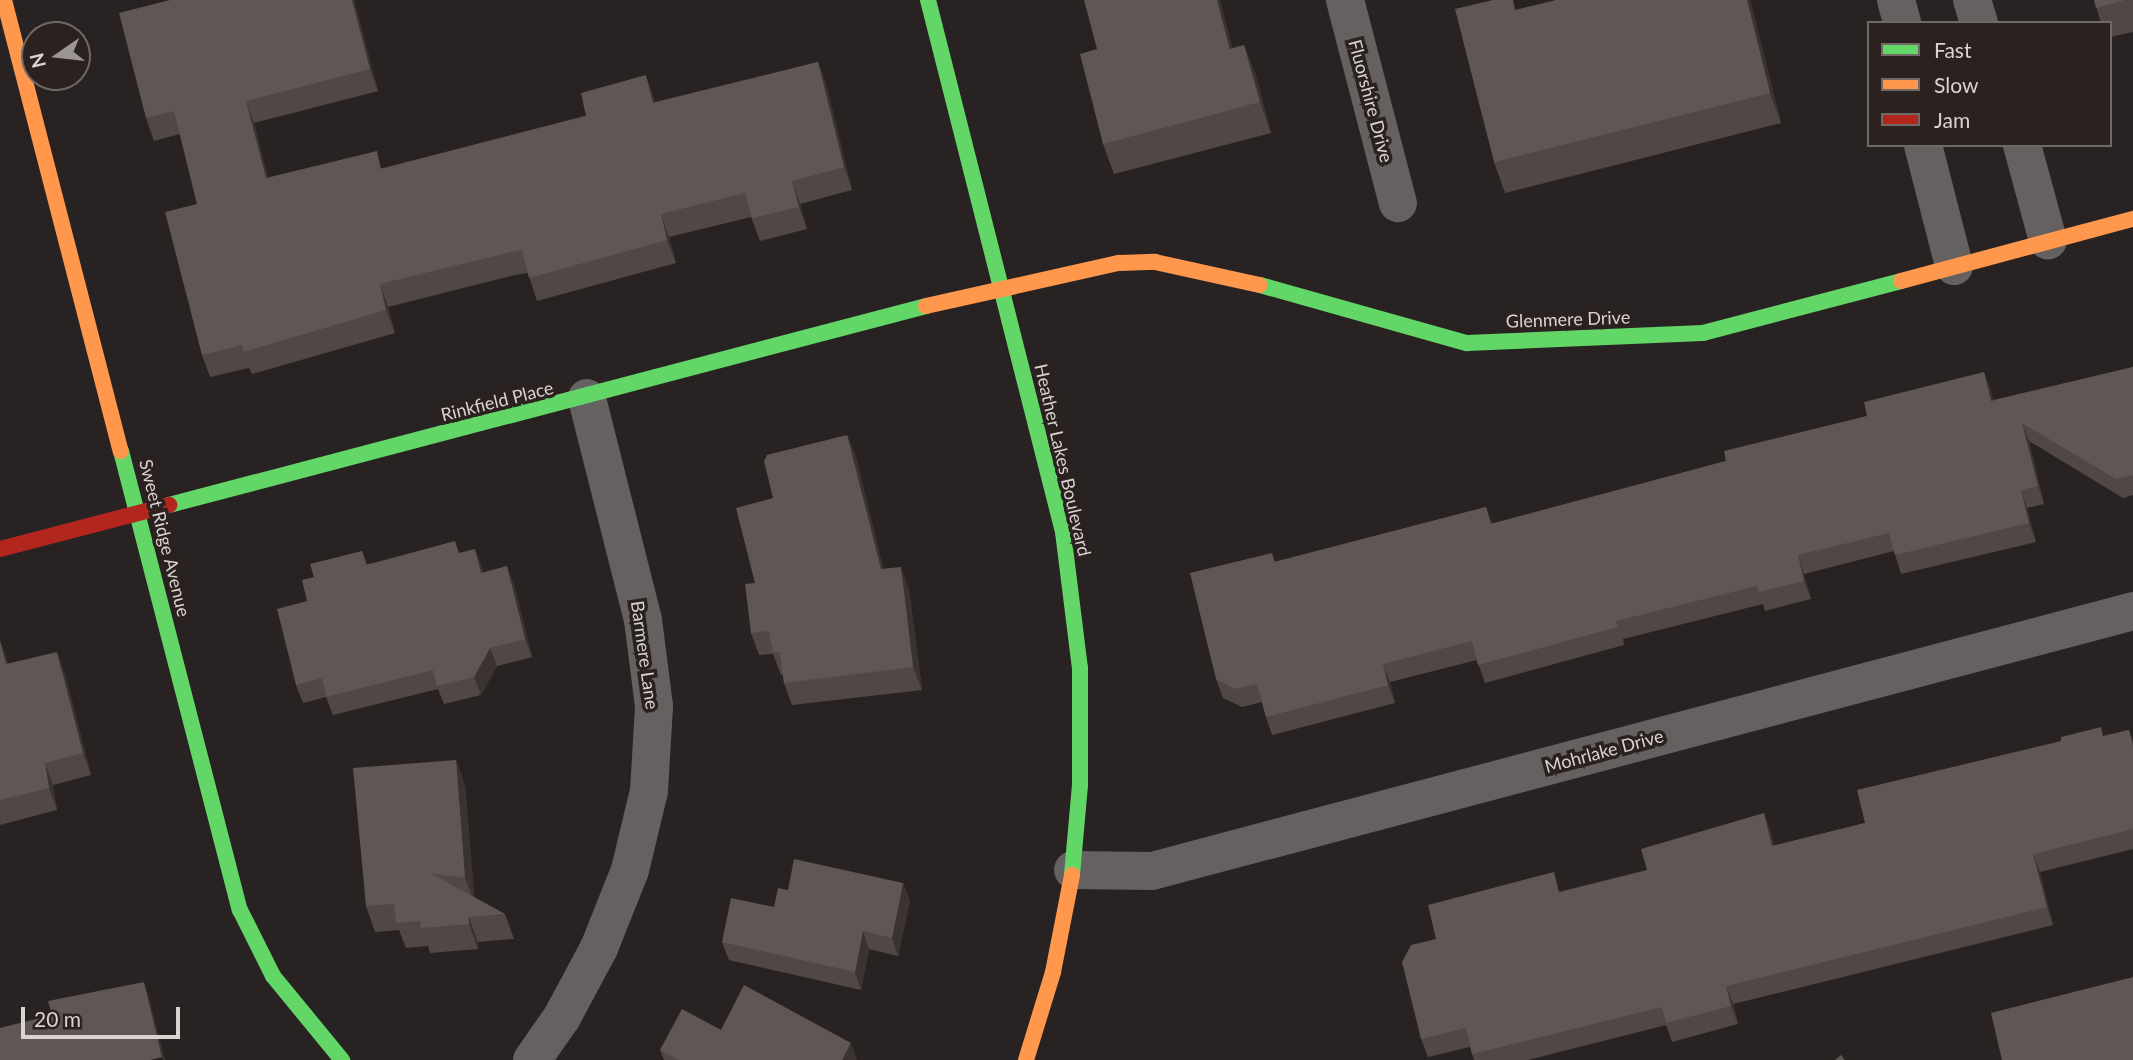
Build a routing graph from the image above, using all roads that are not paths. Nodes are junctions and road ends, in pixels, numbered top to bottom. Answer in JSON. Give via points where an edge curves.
{"nodes":[{"id":1,"x":4,"y":0,"type":"edge"},
{"id":2,"x":928,"y":0,"type":"edge"},
{"id":3,"x":1345,"y":0,"type":"edge"},
{"id":4,"x":1896,"y":0,"type":"edge"},
{"id":5,"x":1972,"y":0,"type":"edge"},
{"id":6,"x":1901,"y":21,"type":"edge"},
{"id":7,"x":1978,"y":21,"type":"edge"},
{"id":8,"x":1924,"y":147,"type":"edge"},
{"id":9,"x":2023,"y":147,"type":"edge"},
{"id":10,"x":1398,"y":203,"type":"dead end"},
{"id":11,"x":2133,"y":219,"type":"edge"},
{"id":12,"x":2048,"y":242,"type":"junction"},
{"id":13,"x":1954,"y":266,"type":"junction"},
{"id":14,"x":1002,"y":286,"type":"junction"},
{"id":15,"x":587,"y":398,"type":"junction"},
{"id":16,"x":139,"y":512,"type":"junction"},
{"id":17,"x":0,"y":549,"type":"edge"},
{"id":18,"x":2133,"y":611,"type":"edge"},
{"id":19,"x":1073,"y":870,"type":"junction"},
{"id":20,"x":342,"y":1060,"type":"edge"},
{"id":21,"x":532,"y":1060,"type":"edge"},
{"id":22,"x":1026,"y":1060,"type":"edge"}],
"edges":[{"from":1,"to":16,"type":"street","name":"Sweet Ridge Avenue"},
{"from":2,"to":14,"type":"street","name":"Heather Lakes Boulevard"},
{"from":3,"to":10,"type":"street","name":"Fluorshire Drive"},
{"from":4,"to":6,"type":"street"},
{"from":5,"to":7,"type":"street"},
{"from":8,"to":13,"type":"street"},
{"from":9,"to":12,"type":"street"},
{"from":11,"to":12,"type":"street","name":"Glenmere Drive"},
{"from":12,"to":13,"type":"street","name":"Glenmere Drive"},
{"from":13,"to":14,"type":"street","name":"Glenmere Drive","via":[[1703,333],[1467,343],[1221,274],[1155,262],[1119,263]]},
{"from":14,"to":15,"type":"street","name":"Rinkfield Place"},
{"from":14,"to":19,"type":"street","name":"Heather Lakes Boulevard","via":[[1063,532],[1073,603],[1081,729]]},
{"from":15,"to":16,"type":"street","name":"Rinkfield Place"},
{"from":15,"to":21,"type":"street","name":"Barmere Lane","via":[[643,620],[654,706],[649,791],[630,870],[599,948],[562,1017]]},
{"from":16,"to":17,"type":"street","name":"Rinkfield Place"},
{"from":16,"to":20,"type":"street","name":"Sweet Ridge Avenue","via":[[240,911],[273,976]]},
{"from":18,"to":19,"type":"street","name":"Mohrlake Drive","via":[[1152,871]]},
{"from":19,"to":22,"type":"street","name":"Heather Lakes Boulevard","via":[[1053,972]]}]}
